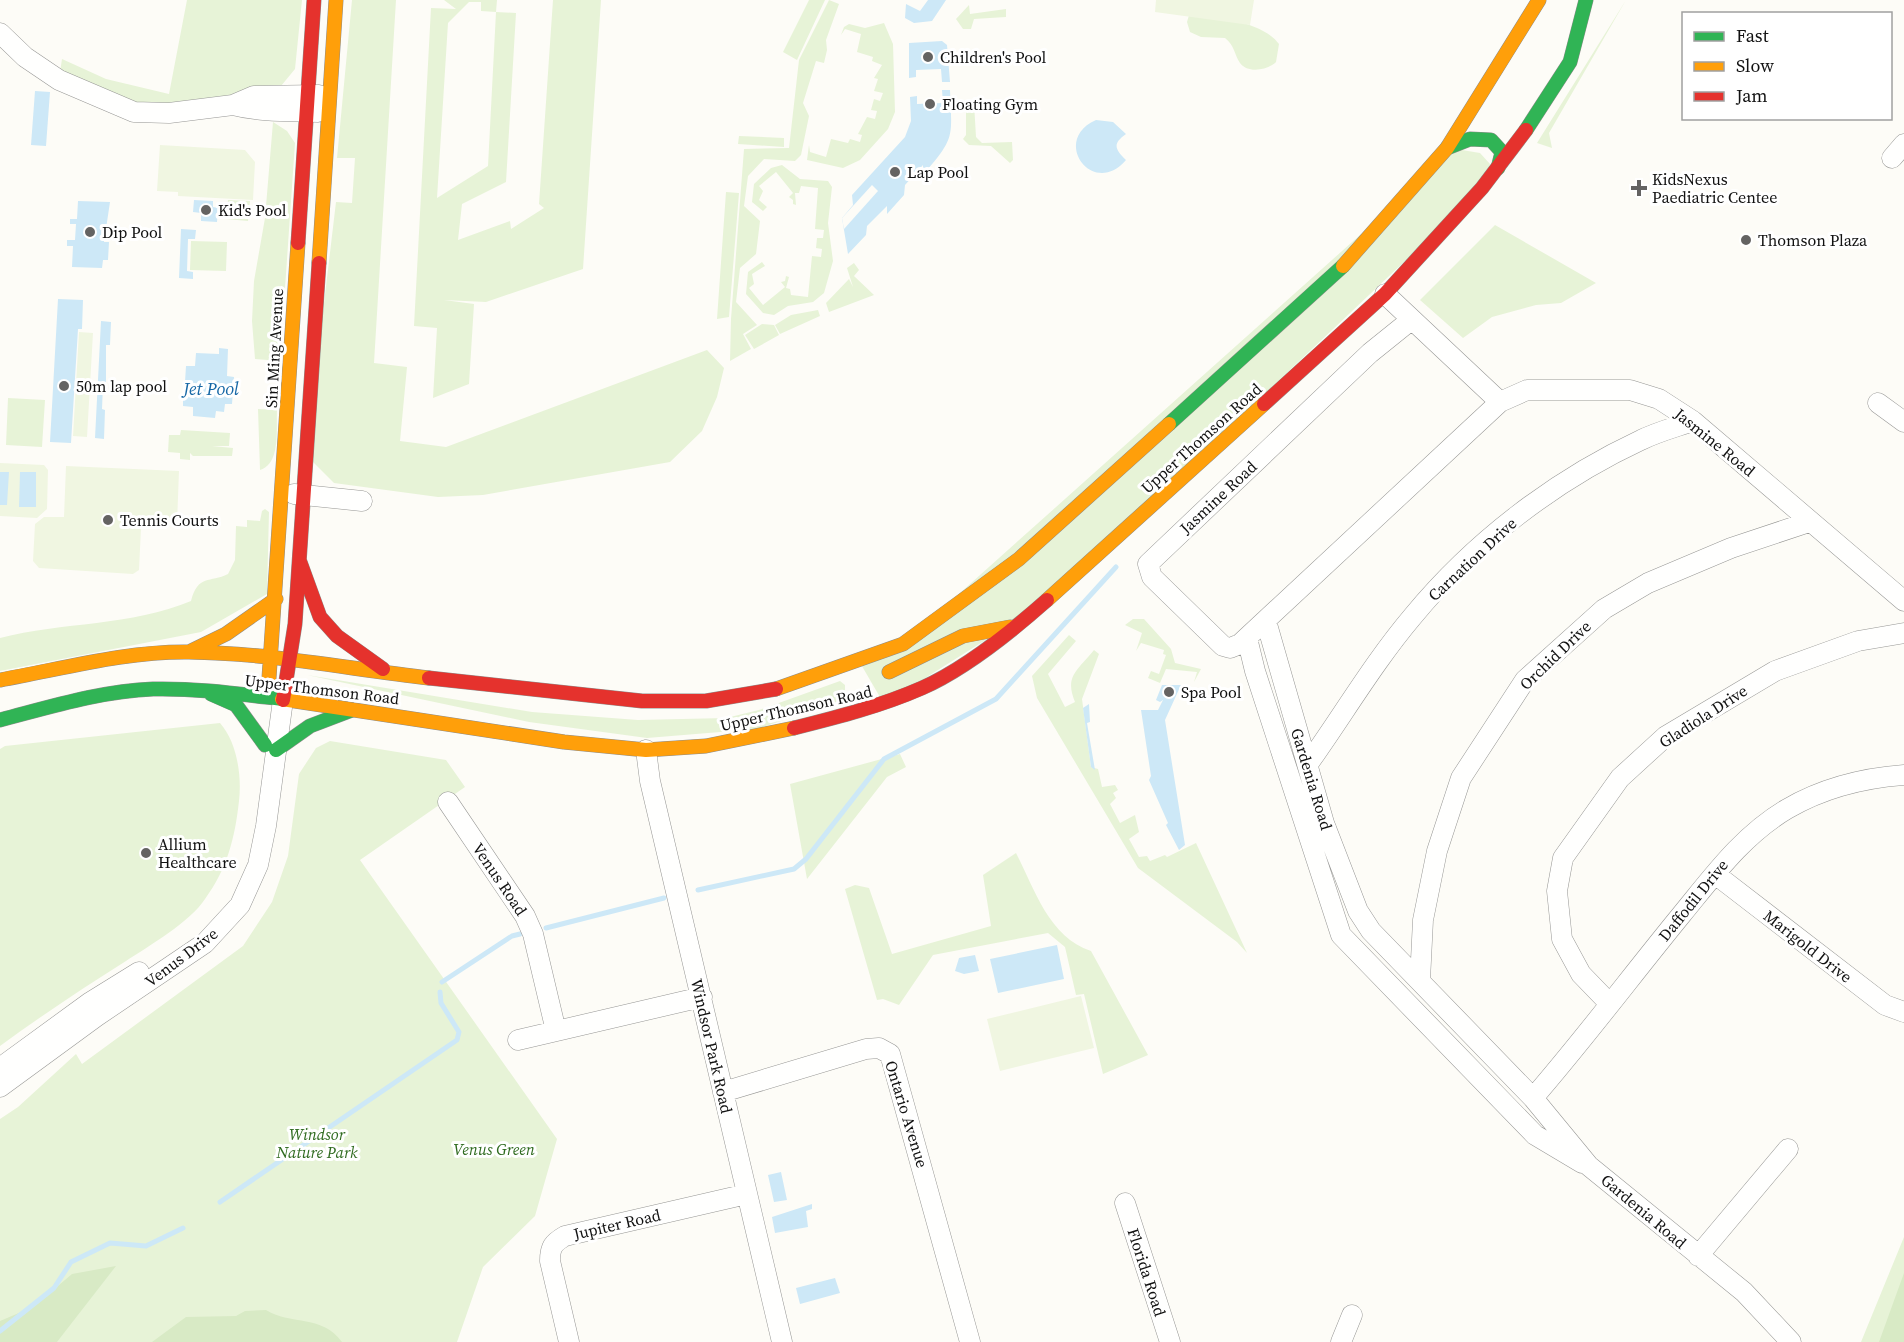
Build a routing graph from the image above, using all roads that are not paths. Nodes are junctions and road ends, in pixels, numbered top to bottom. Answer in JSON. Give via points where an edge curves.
{"nodes":[{"id":1,"x":314,"y":0,"type":"edge"},
{"id":2,"x":336,"y":0,"type":"edge"},
{"id":3,"x":1539,"y":0,"type":"edge"},
{"id":4,"x":1586,"y":0,"type":"edge"},
{"id":5,"x":0,"y":33,"type":"edge"},
{"id":6,"x":306,"y":103,"type":"junction"},
{"id":7,"x":330,"y":104,"type":"junction"},
{"id":8,"x":1447,"y":148,"type":"junction"},
{"id":9,"x":1498,"y":168,"type":"junction"},
{"id":10,"x":1385,"y":294,"type":"junction"},
{"id":11,"x":1411,"y":320,"type":"junction"},
{"id":12,"x":1500,"y":402,"type":"junction"},
{"id":13,"x":1878,"y":403,"type":"dead end"},
{"id":14,"x":1903,"y":420,"type":"edge"},
{"id":15,"x":1692,"y":421,"type":"junction"},
{"id":16,"x":282,"y":493,"type":"junction"},
{"id":17,"x":303,"y":494,"type":"junction"},
{"id":18,"x":362,"y":501,"type":"dead end"},
{"id":19,"x":1809,"y":522,"type":"junction"},
{"id":20,"x":300,"y":562,"type":"junction"},
{"id":21,"x":276,"y":599,"type":"junction"},
{"id":22,"x":1904,"y":601,"type":"edge"},
{"id":23,"x":1266,"y":621,"type":"junction"},
{"id":24,"x":1011,"y":627,"type":"junction"},
{"id":25,"x":1904,"y":633,"type":"edge"},
{"id":26,"x":1247,"y":638,"type":"junction"},
{"id":27,"x":187,"y":652,"type":"junction"},
{"id":28,"x":270,"y":656,"type":"junction"},
{"id":29,"x":289,"y":659,"type":"junction"},
{"id":30,"x":865,"y":669,"type":"junction"},
{"id":31,"x":388,"y":673,"type":"junction"},
{"id":32,"x":0,"y":680,"type":"edge"},
{"id":33,"x":201,"y":690,"type":"junction"},
{"id":34,"x":852,"y":698,"type":"dead end"},
{"id":35,"x":276,"y":699,"type":"junction"},
{"id":36,"x":356,"y":709,"type":"junction"},
{"id":37,"x":848,"y":715,"type":"junction"},
{"id":38,"x":0,"y":720,"type":"edge"},
{"id":39,"x":271,"y":748,"type":"junction"},
{"id":40,"x":646,"y":750,"type":"junction"},
{"id":41,"x":1308,"y":764,"type":"junction"},
{"id":42,"x":1904,"y":775,"type":"edge"},
{"id":43,"x":448,"y":802,"type":"dead end"},
{"id":44,"x":252,"y":863,"type":"junction"},
{"id":45,"x":1715,"y":874,"type":"junction"},
{"id":46,"x":1420,"y":980,"type":"junction"},
{"id":47,"x":702,"y":997,"type":"junction"},
{"id":48,"x":1609,"y":1003,"type":"junction"},
{"id":49,"x":1904,"y":1012,"type":"edge"},
{"id":50,"x":556,"y":1031,"type":"junction"},
{"id":51,"x":518,"y":1040,"type":"dead end"},
{"id":52,"x":0,"y":1068,"type":"edge"},
{"id":53,"x":0,"y":1087,"type":"edge"},
{"id":54,"x":723,"y":1092,"type":"junction"},
{"id":55,"x":1533,"y":1098,"type":"junction"},
{"id":56,"x":1788,"y":1149,"type":"dead end"},
{"id":57,"x":1589,"y":1166,"type":"junction"},
{"id":58,"x":747,"y":1194,"type":"junction"},
{"id":59,"x":1125,"y":1203,"type":"dead end"},
{"id":60,"x":1698,"y":1256,"type":"junction"},
{"id":61,"x":1352,"y":1315,"type":"dead end"},
{"id":62,"x":569,"y":1342,"type":"edge"},
{"id":63,"x":782,"y":1342,"type":"edge"},
{"id":64,"x":970,"y":1342,"type":"edge"},
{"id":65,"x":1170,"y":1342,"type":"edge"},
{"id":66,"x":1341,"y":1342,"type":"edge"},
{"id":67,"x":1791,"y":1342,"type":"edge"}],
"edges":[{"from":1,"to":6,"type":"main road","name":"Sin Ming Avenue"},
{"from":2,"to":7,"type":"main road"},
{"from":3,"to":8,"type":"main road","name":"Upper Thomson Road"},
{"from":4,"to":9,"type":"main road","name":"Upper Thomson Road","via":[[1570,62],[1541,111]]},
{"from":5,"to":6,"type":"street","via":[[58,80],[134,112],[169,113],[233,105],[254,96]]},
{"from":6,"to":7,"type":"street"},
{"from":6,"to":16,"type":"main road","name":"Sin Ming Avenue"},
{"from":7,"to":17,"type":"main road"},
{"from":8,"to":9,"type":"main road","via":[[1465,139],[1486,137],[1495,141],[1502,152]]},
{"from":8,"to":30,"type":"main road","name":"Upper Thomson Road","via":[[1355,254],[1019,559]]},
{"from":9,"to":10,"type":"main road","name":"Upper Thomson Road"},
{"from":10,"to":11,"type":"street"},
{"from":10,"to":24,"type":"main road","name":"Upper Thomson Road","via":[[1044,603]]},
{"from":11,"to":12,"type":"street"},
{"from":11,"to":26,"type":"street","name":"Jasmine Road","via":[[1370,353],[1148,564],[1152,577],[1223,646],[1230,648]]},
{"from":12,"to":15,"type":"street","name":"Jasmine Road","via":[[1527,390],[1630,390],[1659,399]]},
{"from":12,"to":23,"type":"street"},
{"from":13,"to":14,"type":"street"},
{"from":15,"to":19,"type":"street","name":"Jasmine Road"},
{"from":15,"to":41,"type":"street","name":"Carnation Drive","via":[[1607,457],[1535,502],[1496,533],[1413,615]]},
{"from":16,"to":17,"type":"street"},
{"from":16,"to":21,"type":"main road","name":"Sin Ming Avenue"},
{"from":17,"to":18,"type":"street"},
{"from":17,"to":20,"type":"main road"},
{"from":19,"to":22,"type":"street","name":"Jasmine Road"},
{"from":19,"to":46,"type":"street","name":"Orchid Drive","via":[[1731,548],[1648,583],[1604,609],[1525,680],[1461,778],[1437,851],[1423,920]]},
{"from":20,"to":29,"type":"main road"},
{"from":20,"to":31,"type":"main road","via":[[320,617],[337,636]]},
{"from":21,"to":27,"type":"main road","via":[[226,634]]},
{"from":21,"to":28,"type":"main road","name":"Sin Ming Avenue"},
{"from":23,"to":26,"type":"street","name":"Jasmine Road"},
{"from":23,"to":41,"type":"street","name":"Gardenia Road"},
{"from":24,"to":30,"type":"main road","via":[[963,636],[881,676]]},
{"from":24,"to":37,"type":"main road","name":"Upper Thomson Road","via":[[980,653],[924,687]]},
{"from":25,"to":48,"type":"street","name":"Gladiola Drive","via":[[1858,641],[1775,671],[1666,736],[1620,778],[1563,858],[1557,891],[1562,939],[1581,974]]},
{"from":26,"to":57,"type":"street","name":"Gardenia Road","via":[[1254,671],[1341,935],[1535,1135]]},
{"from":27,"to":28,"type":"main road","name":"Upper Thomson Road"},
{"from":27,"to":32,"type":"main road","name":"Upper Thomson Road","via":[[124,657]]},
{"from":28,"to":29,"type":"main road","name":"Upper Thomson Road"},
{"from":28,"to":35,"type":"main road","name":"Sin Ming Avenue"},
{"from":29,"to":31,"type":"main road","name":"Upper Thomson Road"},
{"from":29,"to":35,"type":"main road","name":"Venus Drive"},
{"from":30,"to":31,"type":"main road","name":"Upper Thomson Road","via":[[706,701],[642,701]]},
{"from":33,"to":35,"type":"main road","name":"Upper Thomson Road"},
{"from":33,"to":38,"type":"main road","name":"Upper Thomson Road","via":[[152,689],[91,696]]},
{"from":33,"to":39,"type":"main road","via":[[236,705]]},
{"from":34,"to":37,"type":"main road"},
{"from":35,"to":36,"type":"main road","name":"Upper Thomson Road"},
{"from":35,"to":39,"type":"street","name":"Venus Drive"},
{"from":36,"to":39,"type":"main road","via":[[310,726]]},
{"from":36,"to":40,"type":"main road","name":"Upper Thomson Road","via":[[564,742]]},
{"from":37,"to":40,"type":"main road","name":"Upper Thomson Road","via":[[706,746]]},
{"from":39,"to":44,"type":"street","name":"Venus Drive","via":[[266,826]]},
{"from":40,"to":47,"type":"street","name":"Windsor Park Road"},
{"from":41,"to":46,"type":"street","name":"Gardenia Road","via":[[1324,823],[1358,911],[1371,931]]},
{"from":42,"to":45,"type":"street","name":"Daffodil Drive","via":[[1843,785],[1787,809],[1734,850]]},
{"from":43,"to":50,"type":"street","name":"Venus Road","via":[[525,916],[533,934]]},
{"from":44,"to":52,"type":"street","name":"Venus Drive","via":[[198,933],[89,1003]]},
{"from":44,"to":53,"type":"street","name":"Venus Drive","via":[[240,905],[205,943]]},
{"from":45,"to":48,"type":"street","name":"Daffodil Drive"},
{"from":45,"to":49,"type":"street","name":"Marigold Drive","via":[[1885,1005]]},
{"from":46,"to":55,"type":"street","name":"Gardenia Road"},
{"from":47,"to":50,"type":"street"},
{"from":47,"to":54,"type":"street","name":"Windsor Park Road"},
{"from":48,"to":55,"type":"street","name":"Daffodil Drive"},
{"from":50,"to":51,"type":"street"},
{"from":54,"to":58,"type":"street","name":"Windsor Park Road"},
{"from":54,"to":64,"type":"street","name":"Ontario Avenue","via":[[866,1049],[879,1048],[890,1054]]},
{"from":55,"to":57,"type":"street","name":"Gardenia Road"},
{"from":56,"to":60,"type":"street","name":"Gardenia Road"},
{"from":57,"to":60,"type":"street","name":"Gardenia Road"},
{"from":58,"to":62,"type":"street","name":"Jupiter Road","via":[[555,1241],[550,1261]]},
{"from":58,"to":63,"type":"street","name":"Windsor Park Road"},
{"from":59,"to":65,"type":"street","name":"Florida Road"},
{"from":60,"to":67,"type":"street","name":"Gardenia Road","via":[[1744,1292]]},
{"from":61,"to":66,"type":"street"}]}
